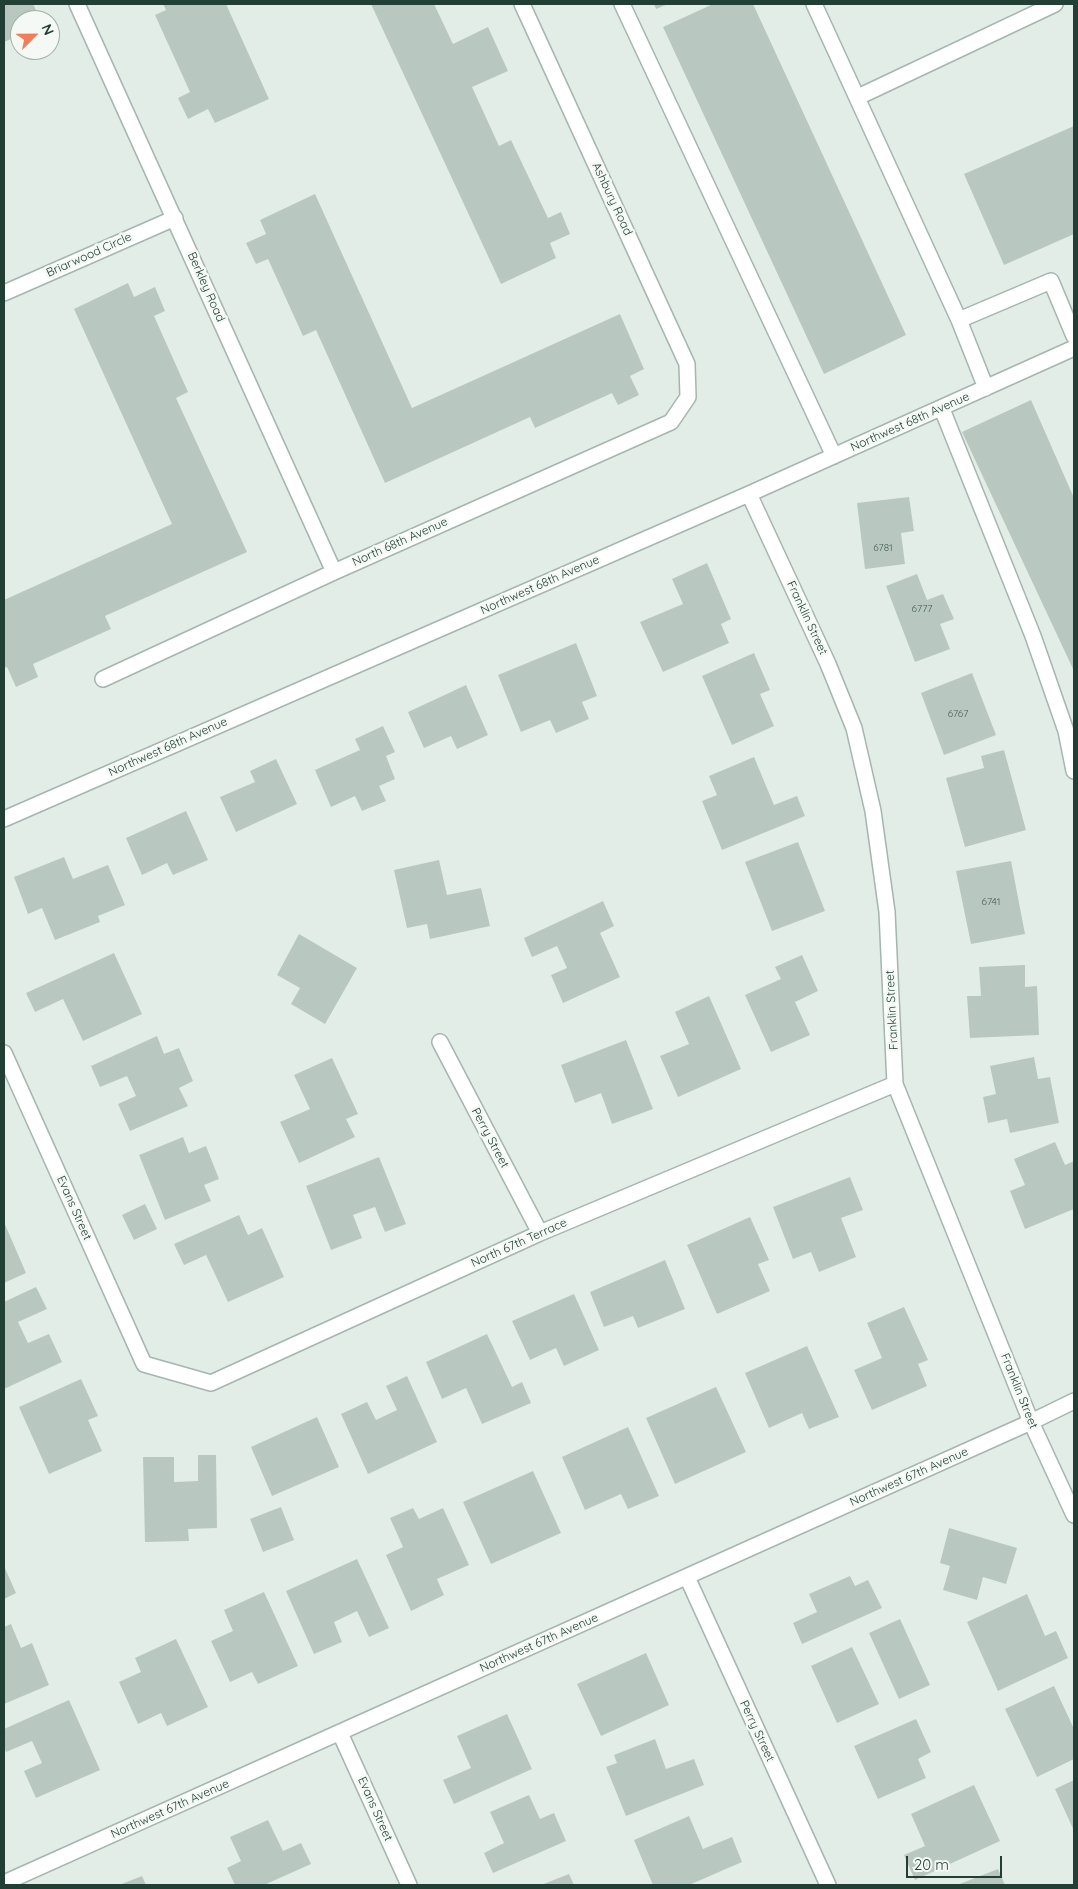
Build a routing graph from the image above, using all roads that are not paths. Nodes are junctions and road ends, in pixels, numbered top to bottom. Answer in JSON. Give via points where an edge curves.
{"nodes":[{"id":1,"x":76,"y":4,"type":"edge"},
{"id":2,"x":522,"y":4,"type":"edge"},
{"id":3,"x":622,"y":4,"type":"edge"},
{"id":4,"x":814,"y":4,"type":"edge"},
{"id":5,"x":1055,"y":4,"type":"edge"},
{"id":6,"x":858,"y":97,"type":"junction"},
{"id":7,"x":175,"y":218,"type":"junction"},
{"id":8,"x":4,"y":293,"type":"edge"},
{"id":9,"x":959,"y":320,"type":"junction"},
{"id":10,"x":1074,"y":336,"type":"edge"},
{"id":11,"x":1074,"y":348,"type":"edge"},
{"id":12,"x":986,"y":388,"type":"junction"},
{"id":13,"x":688,"y":397,"type":"joint"},
{"id":14,"x":942,"y":409,"type":"junction"},
{"id":15,"x":834,"y":456,"type":"junction"},
{"id":16,"x":749,"y":494,"type":"junction"},
{"id":17,"x":334,"y":572,"type":"junction"},
{"id":18,"x":103,"y":679,"type":"dead end"},
{"id":19,"x":1074,"y":771,"type":"edge"},
{"id":20,"x":4,"y":819,"type":"edge"},
{"id":21,"x":440,"y":1042,"type":"dead end"},
{"id":22,"x":4,"y":1053,"type":"edge"},
{"id":23,"x":896,"y":1084,"type":"junction"},
{"id":24,"x":540,"y":1233,"type":"junction"},
{"id":25,"x":144,"y":1364,"type":"joint"},
{"id":26,"x":1074,"y":1401,"type":"edge"},
{"id":27,"x":1031,"y":1422,"type":"junction"},
{"id":28,"x":1074,"y":1516,"type":"edge"},
{"id":29,"x":687,"y":1577,"type":"junction"},
{"id":30,"x":340,"y":1733,"type":"junction"},
{"id":31,"x":4,"y":1883,"type":"edge"},
{"id":32,"x":409,"y":1885,"type":"edge"},
{"id":33,"x":828,"y":1885,"type":"edge"}],
"edges":[{"from":1,"to":7,"type":"street","name":"Berkley Road"},
{"from":2,"to":13,"type":"street","name":"Ashbury Road","via":[[687,364]]},
{"from":3,"to":15,"type":"street"},
{"from":4,"to":6,"type":"street"},
{"from":5,"to":6,"type":"street"},
{"from":6,"to":9,"type":"street"},
{"from":7,"to":8,"type":"street","name":"Briarwood Circle"},
{"from":7,"to":17,"type":"street","name":"Berkley Road"},
{"from":9,"to":10,"type":"street","via":[[1051,281]]},
{"from":9,"to":12,"type":"street"},
{"from":11,"to":12,"type":"street","name":"Northwest 68th Avenue"},
{"from":12,"to":14,"type":"street","name":"Northwest 68th Avenue"},
{"from":13,"to":17,"type":"street","name":"North 68th Avenue","via":[[671,422]]},
{"from":14,"to":15,"type":"street","name":"Northwest 68th Avenue"},
{"from":14,"to":19,"type":"street","via":[[1032,636],[1066,731]]},
{"from":15,"to":16,"type":"street","name":"Northwest 68th Avenue"},
{"from":16,"to":20,"type":"street","name":"Northwest 68th Avenue"},
{"from":16,"to":23,"type":"street","name":"Franklin Street","via":[[854,728],[873,811],[887,912]]},
{"from":17,"to":18,"type":"street","name":"North 68th Avenue"},
{"from":21,"to":24,"type":"street","name":"Perry Street"},
{"from":22,"to":25,"type":"street","name":"Evans Street"},
{"from":23,"to":24,"type":"street","name":"North 67th Terrace"},
{"from":23,"to":27,"type":"street","name":"Franklin Street"},
{"from":24,"to":25,"type":"street","name":"North 67th Terrace","via":[[211,1383]]},
{"from":26,"to":27,"type":"street","name":"Northwest 67th Avenue"},
{"from":27,"to":28,"type":"street","name":"Franklin Street"},
{"from":27,"to":29,"type":"street","name":"Northwest 67th Avenue"},
{"from":29,"to":30,"type":"street","name":"Northwest 67th Avenue"},
{"from":29,"to":33,"type":"street","name":"Perry Street"},
{"from":30,"to":31,"type":"street","name":"Northwest 67th Avenue"},
{"from":30,"to":32,"type":"street","name":"Evans Street"}]}
